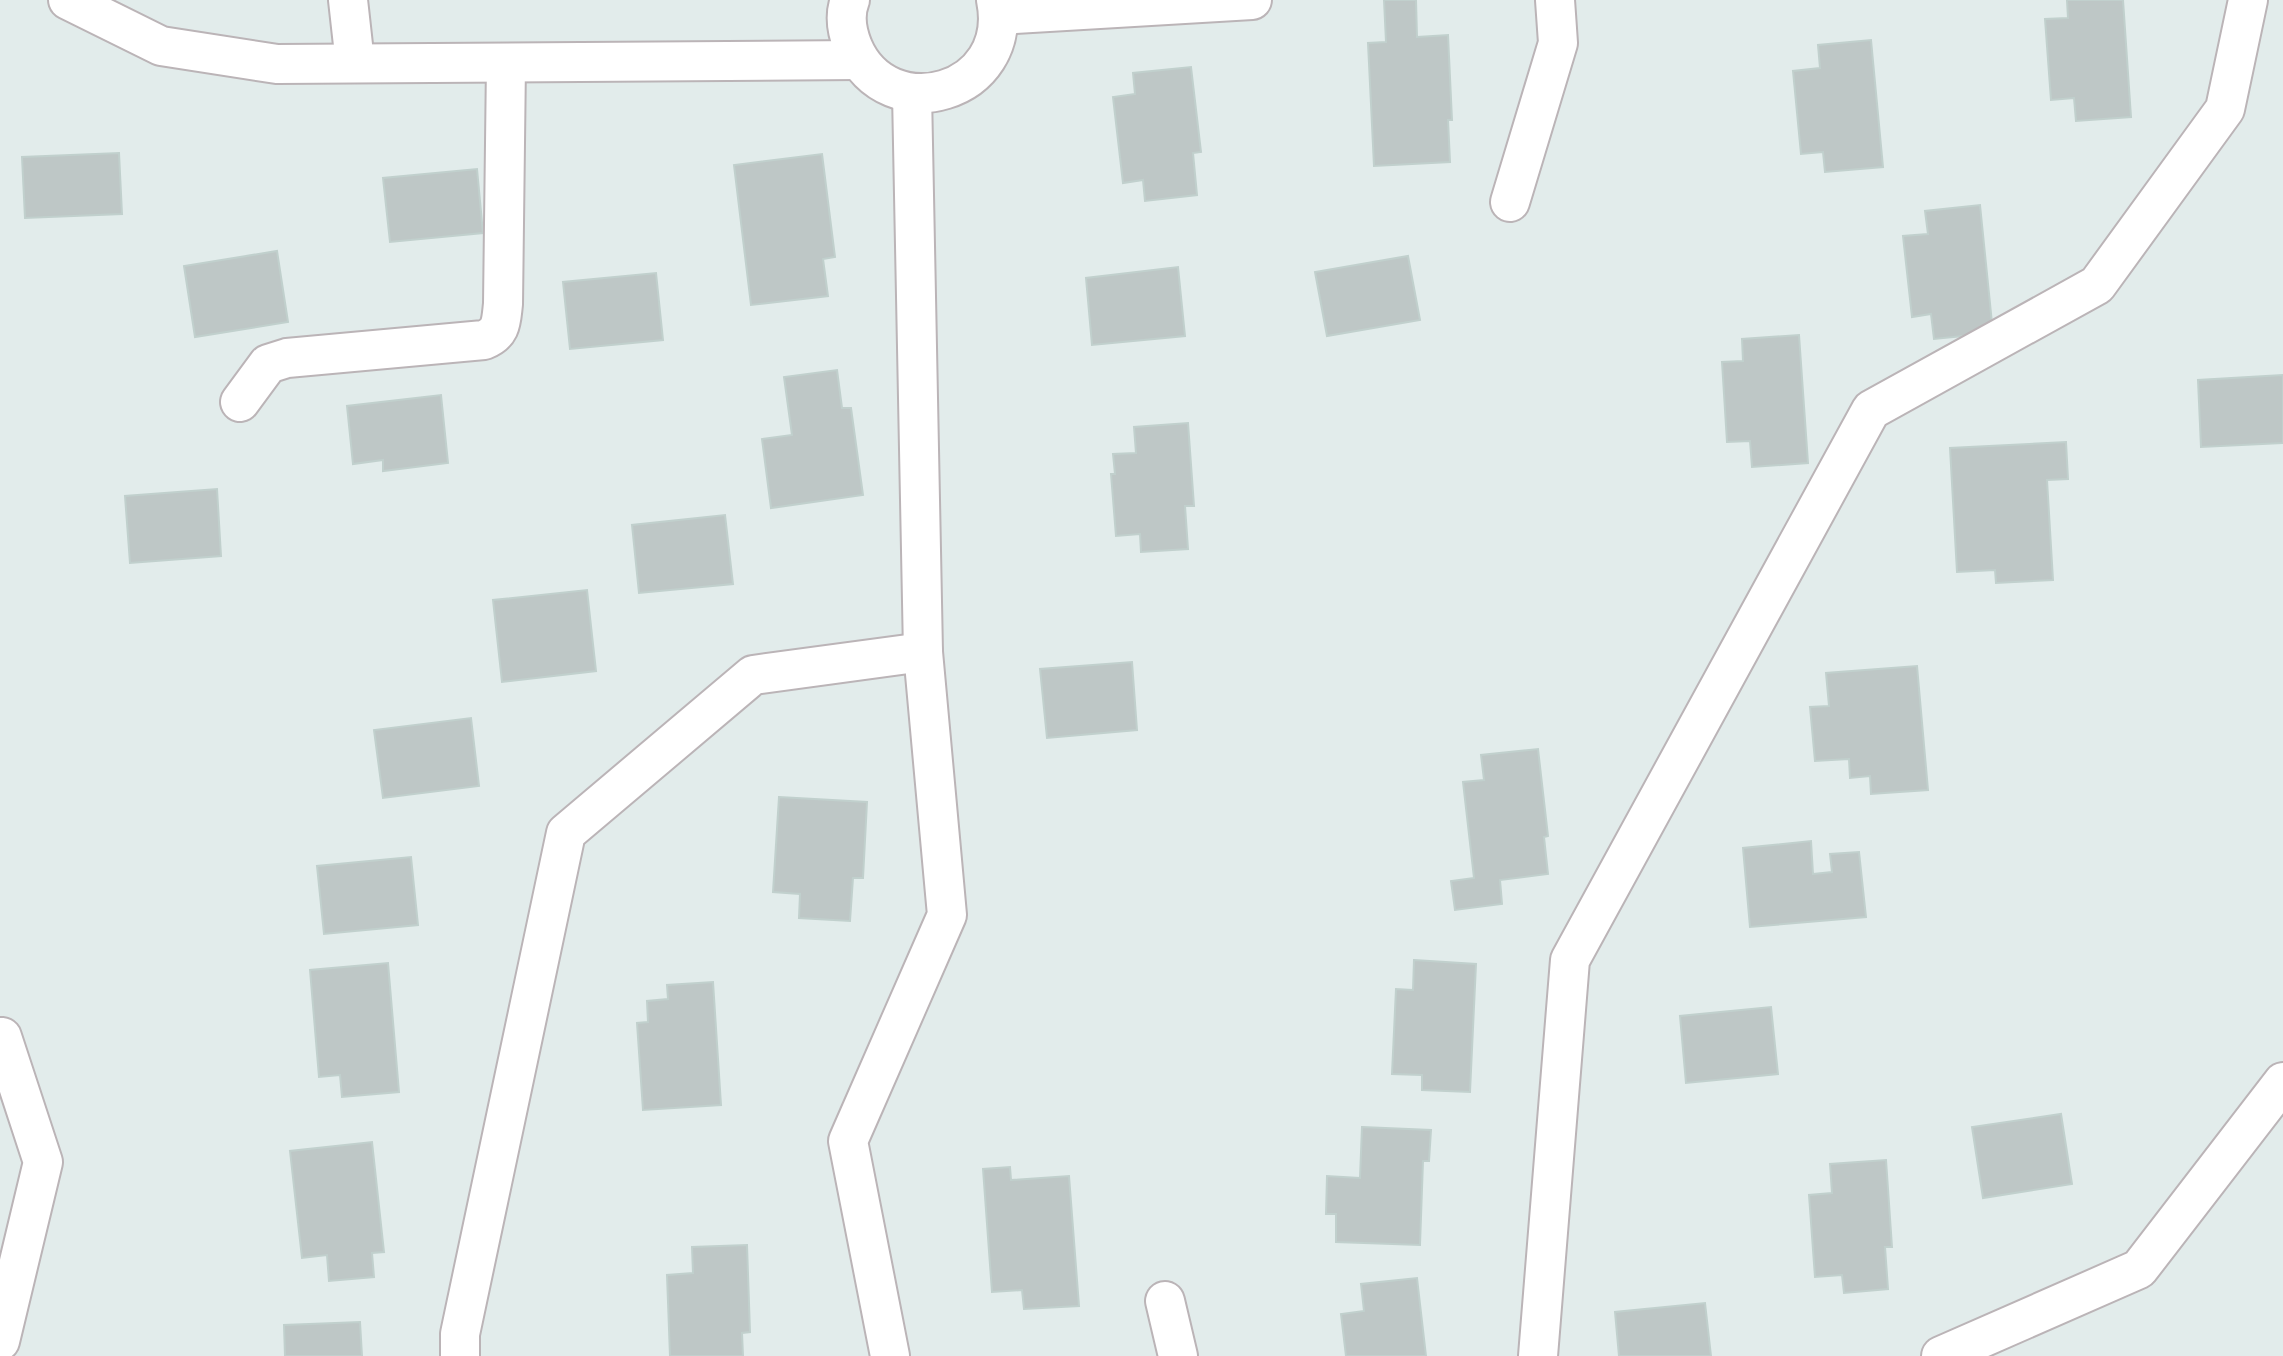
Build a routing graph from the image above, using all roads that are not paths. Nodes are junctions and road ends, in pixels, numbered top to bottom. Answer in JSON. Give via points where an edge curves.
{"nodes":[{"id":1,"x":68,"y":0,"type":"edge"},
{"id":2,"x":348,"y":0,"type":"edge"},
{"id":3,"x":850,"y":0,"type":"edge"},
{"id":4,"x":1252,"y":0,"type":"edge"},
{"id":5,"x":1555,"y":0,"type":"edge"},
{"id":6,"x":2248,"y":0,"type":"edge"},
{"id":7,"x":997,"y":7,"type":"edge"},
{"id":8,"x":859,"y":60,"type":"junction"},
{"id":9,"x":506,"y":63,"type":"junction"},
{"id":10,"x":355,"y":64,"type":"junction"},
{"id":11,"x":912,"y":93,"type":"junction"},
{"id":12,"x":1510,"y":202,"type":"dead end"},
{"id":13,"x":240,"y":402,"type":"dead end"},
{"id":14,"x":923,"y":652,"type":"junction"},
{"id":15,"x":2,"y":1037,"type":"edge"},
{"id":16,"x":2283,"y":1082,"type":"edge"},
{"id":17,"x":1165,"y":1301,"type":"dead end"},
{"id":18,"x":0,"y":1341,"type":"edge"},
{"id":19,"x":460,"y":1356,"type":"edge"},
{"id":20,"x":890,"y":1356,"type":"edge"},
{"id":21,"x":1178,"y":1356,"type":"edge"},
{"id":22,"x":1538,"y":1356,"type":"edge"},
{"id":23,"x":1941,"y":1356,"type":"edge"}],
"edges":[{"from":1,"to":10,"type":"street","via":[[161,46],[277,64]]},
{"from":2,"to":10,"type":"street"},
{"from":3,"to":8,"type":"street","via":[[848,36]]},
{"from":4,"to":7,"type":"street"},
{"from":5,"to":12,"type":"street","via":[[1558,43]]},
{"from":6,"to":22,"type":"street","via":[[2225,109],[2097,285],[1871,410],[1570,960]]},
{"from":7,"to":11,"type":"street","via":[[995,41],[983,65],[963,83],[939,92]]},
{"from":8,"to":9,"type":"street"},
{"from":8,"to":11,"type":"street","via":[[877,79]]},
{"from":9,"to":10,"type":"street"},
{"from":9,"to":13,"type":"street","via":[[501,328],[484,340],[287,358],[268,364]]},
{"from":11,"to":14,"type":"street"},
{"from":14,"to":19,"type":"street","via":[[752,675],[566,834],[460,1334]]},
{"from":14,"to":20,"type":"street","via":[[947,915],[848,1141]]},
{"from":15,"to":18,"type":"street","via":[[43,1162]]},
{"from":16,"to":23,"type":"street","via":[[2139,1269]]},
{"from":17,"to":21,"type":"street"}]}
